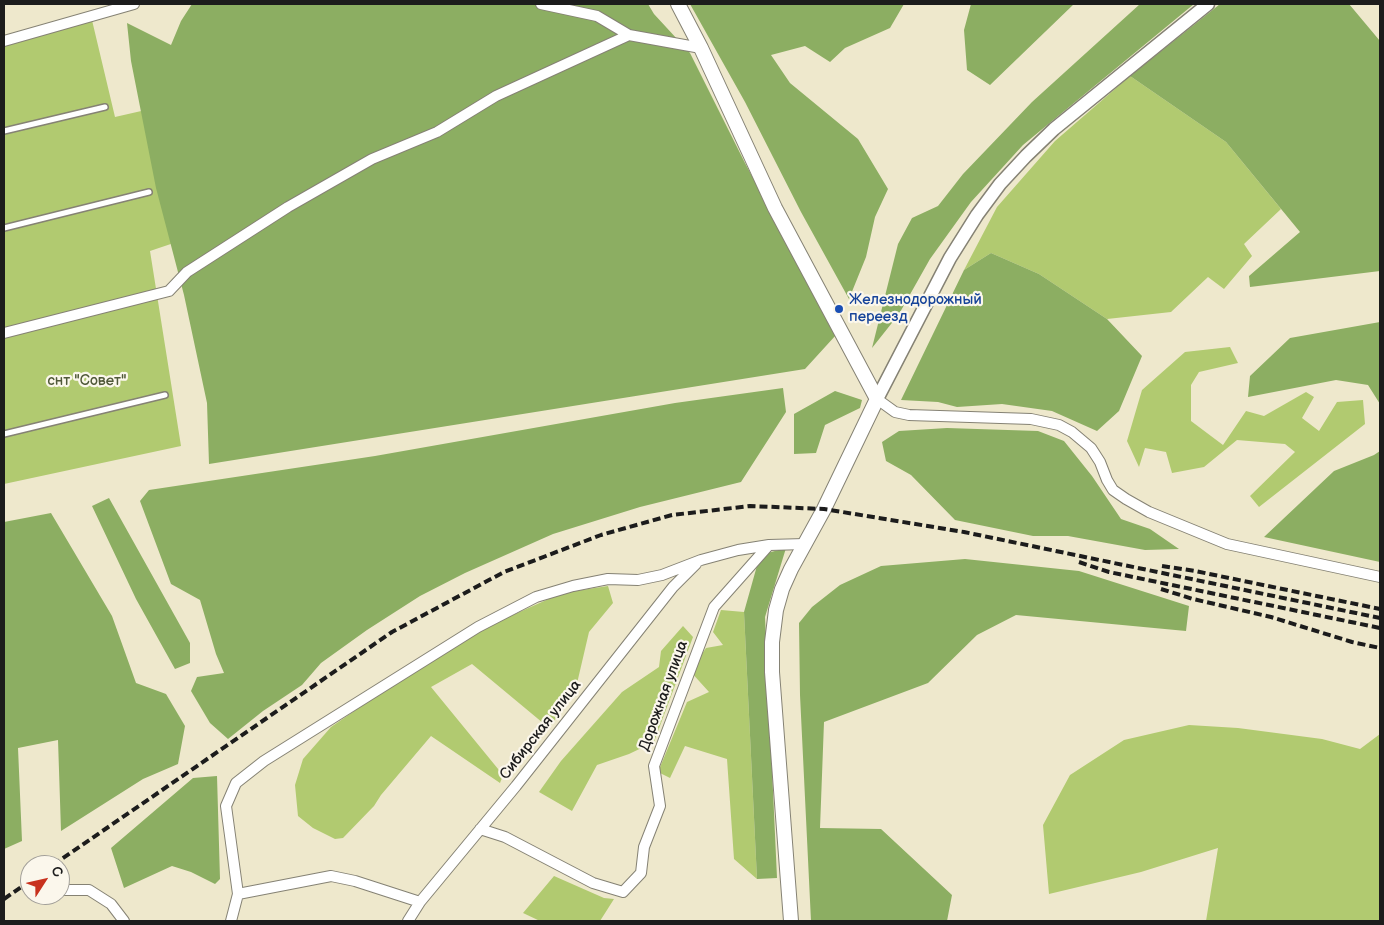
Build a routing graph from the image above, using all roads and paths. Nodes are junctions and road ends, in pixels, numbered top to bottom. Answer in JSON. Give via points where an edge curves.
{"nodes":[{"id":1,"x":134,"y":4,"type":"edge"},
{"id":2,"x":541,"y":4,"type":"edge"},
{"id":3,"x":678,"y":4,"type":"edge"},
{"id":4,"x":1208,"y":4,"type":"edge"},
{"id":5,"x":629,"y":35,"type":"junction"},
{"id":6,"x":4,"y":41,"type":"edge"},
{"id":7,"x":702,"y":48,"type":"junction"},
{"id":8,"x":105,"y":107,"type":"dead end"},
{"id":9,"x":4,"y":131,"type":"edge"},
{"id":10,"x":149,"y":192,"type":"dead end"},
{"id":11,"x":4,"y":228,"type":"edge"},
{"id":12,"x":4,"y":333,"type":"edge"},
{"id":13,"x":165,"y":395,"type":"dead end"},
{"id":14,"x":877,"y":399,"type":"junction"},
{"id":15,"x":4,"y":434,"type":"edge"},
{"id":16,"x":805,"y":544,"type":"junction"},
{"id":17,"x":769,"y":545,"type":"junction"},
{"id":18,"x":701,"y":560,"type":"junction"},
{"id":19,"x":1380,"y":577,"type":"edge"},
{"id":20,"x":480,"y":829,"type":"junction"},
{"id":21,"x":70,"y":890,"type":"edge"},
{"id":22,"x":238,"y":894,"type":"junction"},
{"id":23,"x":420,"y":902,"type":"junction"},
{"id":24,"x":124,"y":921,"type":"edge"},
{"id":25,"x":231,"y":921,"type":"edge"},
{"id":26,"x":408,"y":921,"type":"edge"},
{"id":27,"x":791,"y":921,"type":"edge"}],
"edges":[{"from":1,"to":6,"type":"street"},
{"from":2,"to":5,"type":"street","via":[[597,16]]},
{"from":3,"to":7,"type":"main road"},
{"from":4,"to":14,"type":"street","via":[[1054,130],[1000,184],[953,253]]},
{"from":5,"to":7,"type":"street"},
{"from":5,"to":12,"type":"street","via":[[496,96],[437,132],[372,159],[288,207],[187,272],[169,291]]},
{"from":7,"to":14,"type":"main road","via":[[775,208]]},
{"from":8,"to":9,"type":"lane"},
{"from":10,"to":11,"type":"lane"},
{"from":13,"to":15,"type":"lane"},
{"from":14,"to":16,"type":"main road"},
{"from":14,"to":19,"type":"street","via":[[895,412],[909,416],[1031,419],[1059,425],[1090,448],[1113,490],[1150,512],[1227,544]]},
{"from":16,"to":17,"type":"street"},
{"from":16,"to":27,"type":"main road","via":[[780,594],[772,642]]},
{"from":17,"to":18,"type":"street"},
{"from":17,"to":20,"type":"street","name":"Дорожная улица","via":[[714,607],[654,766],[660,806],[644,847],[641,874],[623,892],[593,883],[505,837]]},
{"from":18,"to":20,"type":"street","name":"Сибирская улица","via":[[674,586]]},
{"from":18,"to":22,"type":"street","via":[[662,575],[638,580],[608,579],[536,597],[463,636],[264,761],[236,783],[226,806]]},
{"from":20,"to":23,"type":"street","name":"Сибирская улица"},
{"from":21,"to":24,"type":"street","via":[[89,890],[111,904]]},
{"from":22,"to":23,"type":"street","via":[[330,876]]},
{"from":22,"to":25,"type":"street"},
{"from":23,"to":26,"type":"street","name":"Сибирская улица"}]}
